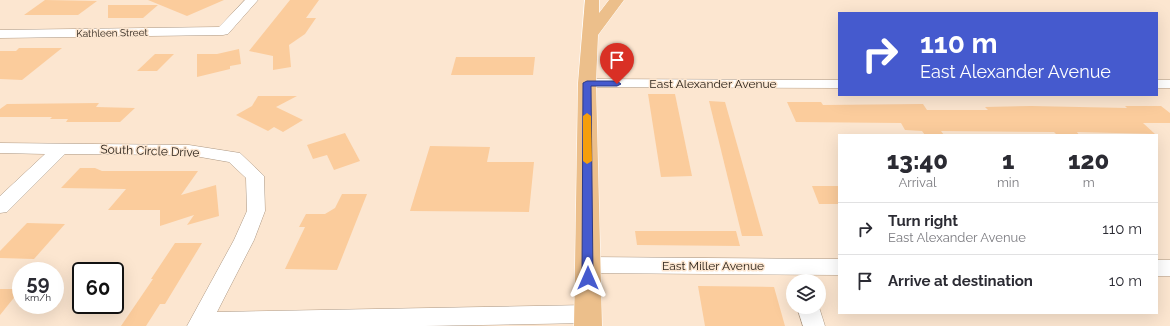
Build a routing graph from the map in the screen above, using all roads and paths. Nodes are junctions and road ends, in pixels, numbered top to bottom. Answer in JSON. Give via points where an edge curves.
{"nodes":[{"id":1,"x":252,"y":0,"type":"edge"},
{"id":2,"x":592,"y":0,"type":"edge"},
{"id":3,"x":617,"y":0,"type":"edge"},
{"id":4,"x":0,"y":34,"type":"edge"},
{"id":5,"x":590,"y":35,"type":"junction"},
{"id":6,"x":587,"y":83,"type":"junction"},
{"id":7,"x":838,"y":84,"type":"edge"},
{"id":8,"x":1158,"y":84,"type":"edge"},
{"id":9,"x":1170,"y":84,"type":"edge"},
{"id":10,"x":0,"y":148,"type":"edge"},
{"id":11,"x":61,"y":148,"type":"junction"},
{"id":12,"x":0,"y":207,"type":"edge"},
{"id":13,"x":588,"y":265,"type":"junction"},
{"id":14,"x":838,"y":267,"type":"edge"},
{"id":15,"x":1158,"y":268,"type":"edge"},
{"id":16,"x":1170,"y":268,"type":"edge"},
{"id":17,"x":797,"y":274,"type":"edge"},
{"id":18,"x":810,"y":314,"type":"edge"},
{"id":19,"x":588,"y":320,"type":"edge"},
{"id":20,"x":200,"y":323,"type":"edge"},
{"id":21,"x":814,"y":326,"type":"edge"}],
"edges":[{"from":1,"to":4,"type":"street","name":"Kathleen Street","via":[[223,31]]},
{"from":2,"to":5,"type":"main road"},
{"from":3,"to":5,"type":"main road"},
{"from":5,"to":6,"type":"main road"},
{"from":6,"to":7,"type":"street","name":"East Alexander Avenue"},
{"from":6,"to":13,"type":"main road"},
{"from":8,"to":9,"type":"street"},
{"from":10,"to":11,"type":"street","name":"South Circle Drive"},
{"from":11,"to":12,"type":"street"},
{"from":11,"to":20,"type":"street","name":"South Circle Drive","via":[[188,150],[234,157],[254,176],[256,211],[244,240]]},
{"from":13,"to":17,"type":"street","name":"East Miller Avenue"},
{"from":13,"to":19,"type":"main road"},
{"from":14,"to":17,"type":"street","name":"East Miller Avenue"},
{"from":15,"to":16,"type":"street"},
{"from":18,"to":21,"type":"street"},
{"from":19,"to":20,"type":"street"}]}
